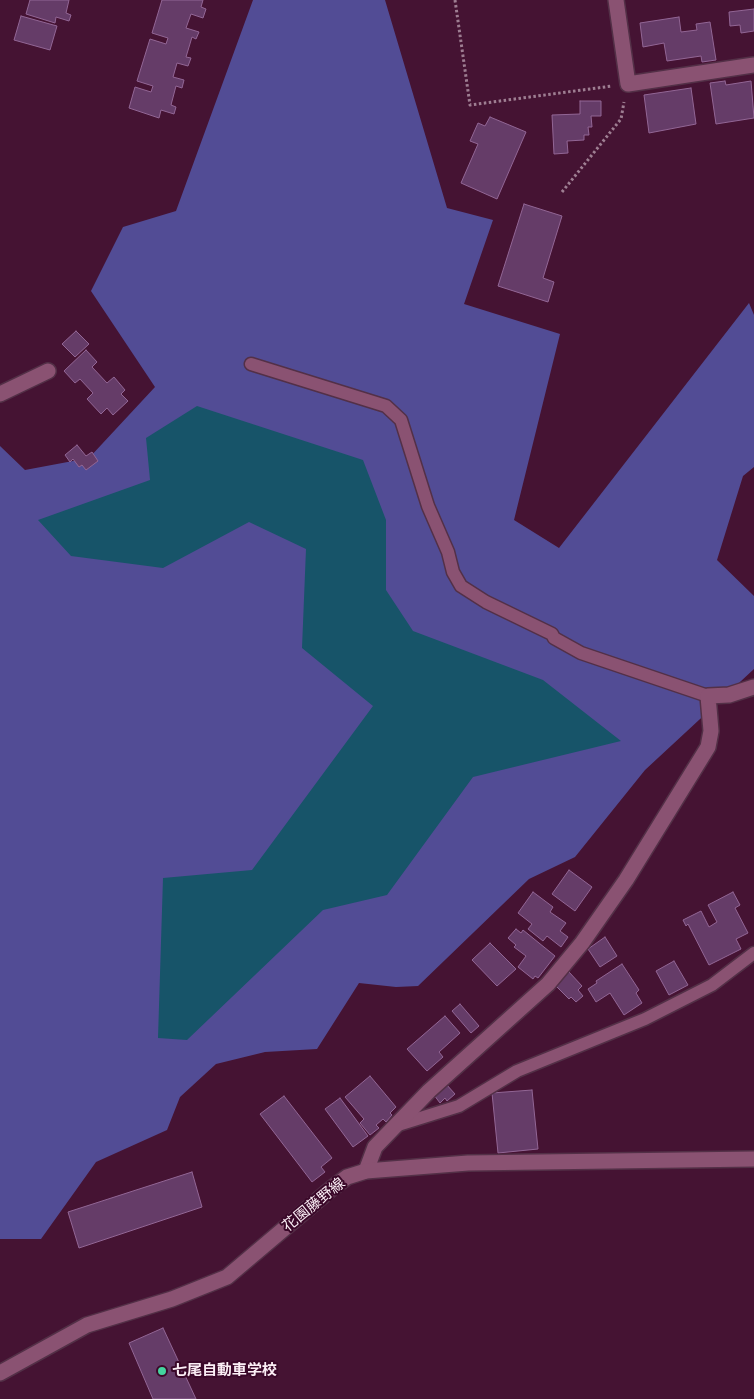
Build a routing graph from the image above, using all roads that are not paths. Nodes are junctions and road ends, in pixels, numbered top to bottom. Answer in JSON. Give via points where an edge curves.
{"nodes":[{"id":1,"x":616,"y":0,"type":"edge"},
{"id":2,"x":754,"y":65,"type":"edge"},
{"id":3,"x":251,"y":364,"type":"dead end"},
{"id":4,"x":48,"y":371,"type":"dead end"},
{"id":5,"x":0,"y":394,"type":"edge"},
{"id":6,"x":754,"y":688,"type":"edge"},
{"id":7,"x":708,"y":696,"type":"junction"},
{"id":8,"x":754,"y":953,"type":"edge"},
{"id":9,"x":398,"y":1125,"type":"junction"},
{"id":10,"x":754,"y":1159,"type":"edge"},
{"id":11,"x":366,"y":1171,"type":"junction"},
{"id":12,"x":0,"y":1374,"type":"edge"}],
"edges":[{"from":1,"to":2,"type":"street","via":[[628,84]]},
{"from":3,"to":7,"type":"lane","via":[[386,406],[401,420],[428,506],[461,586],[486,602],[538,626],[581,653]]},
{"from":4,"to":5,"type":"street"},
{"from":6,"to":7,"type":"street","via":[[729,695]]},
{"from":7,"to":9,"type":"street","via":[[712,731],[708,747],[626,880],[582,943],[548,984],[430,1091]]},
{"from":8,"to":9,"type":"lane","via":[[712,985],[645,1019],[517,1071],[459,1106]]},
{"from":9,"to":11,"type":"street","via":[[375,1147]]},
{"from":10,"to":11,"type":"street","name":"花園藤野線","via":[[487,1163]]},
{"from":11,"to":12,"type":"street","name":"花園藤野線","via":[[347,1177],[331,1189],[227,1277],[172,1299],[87,1325]]}]}
